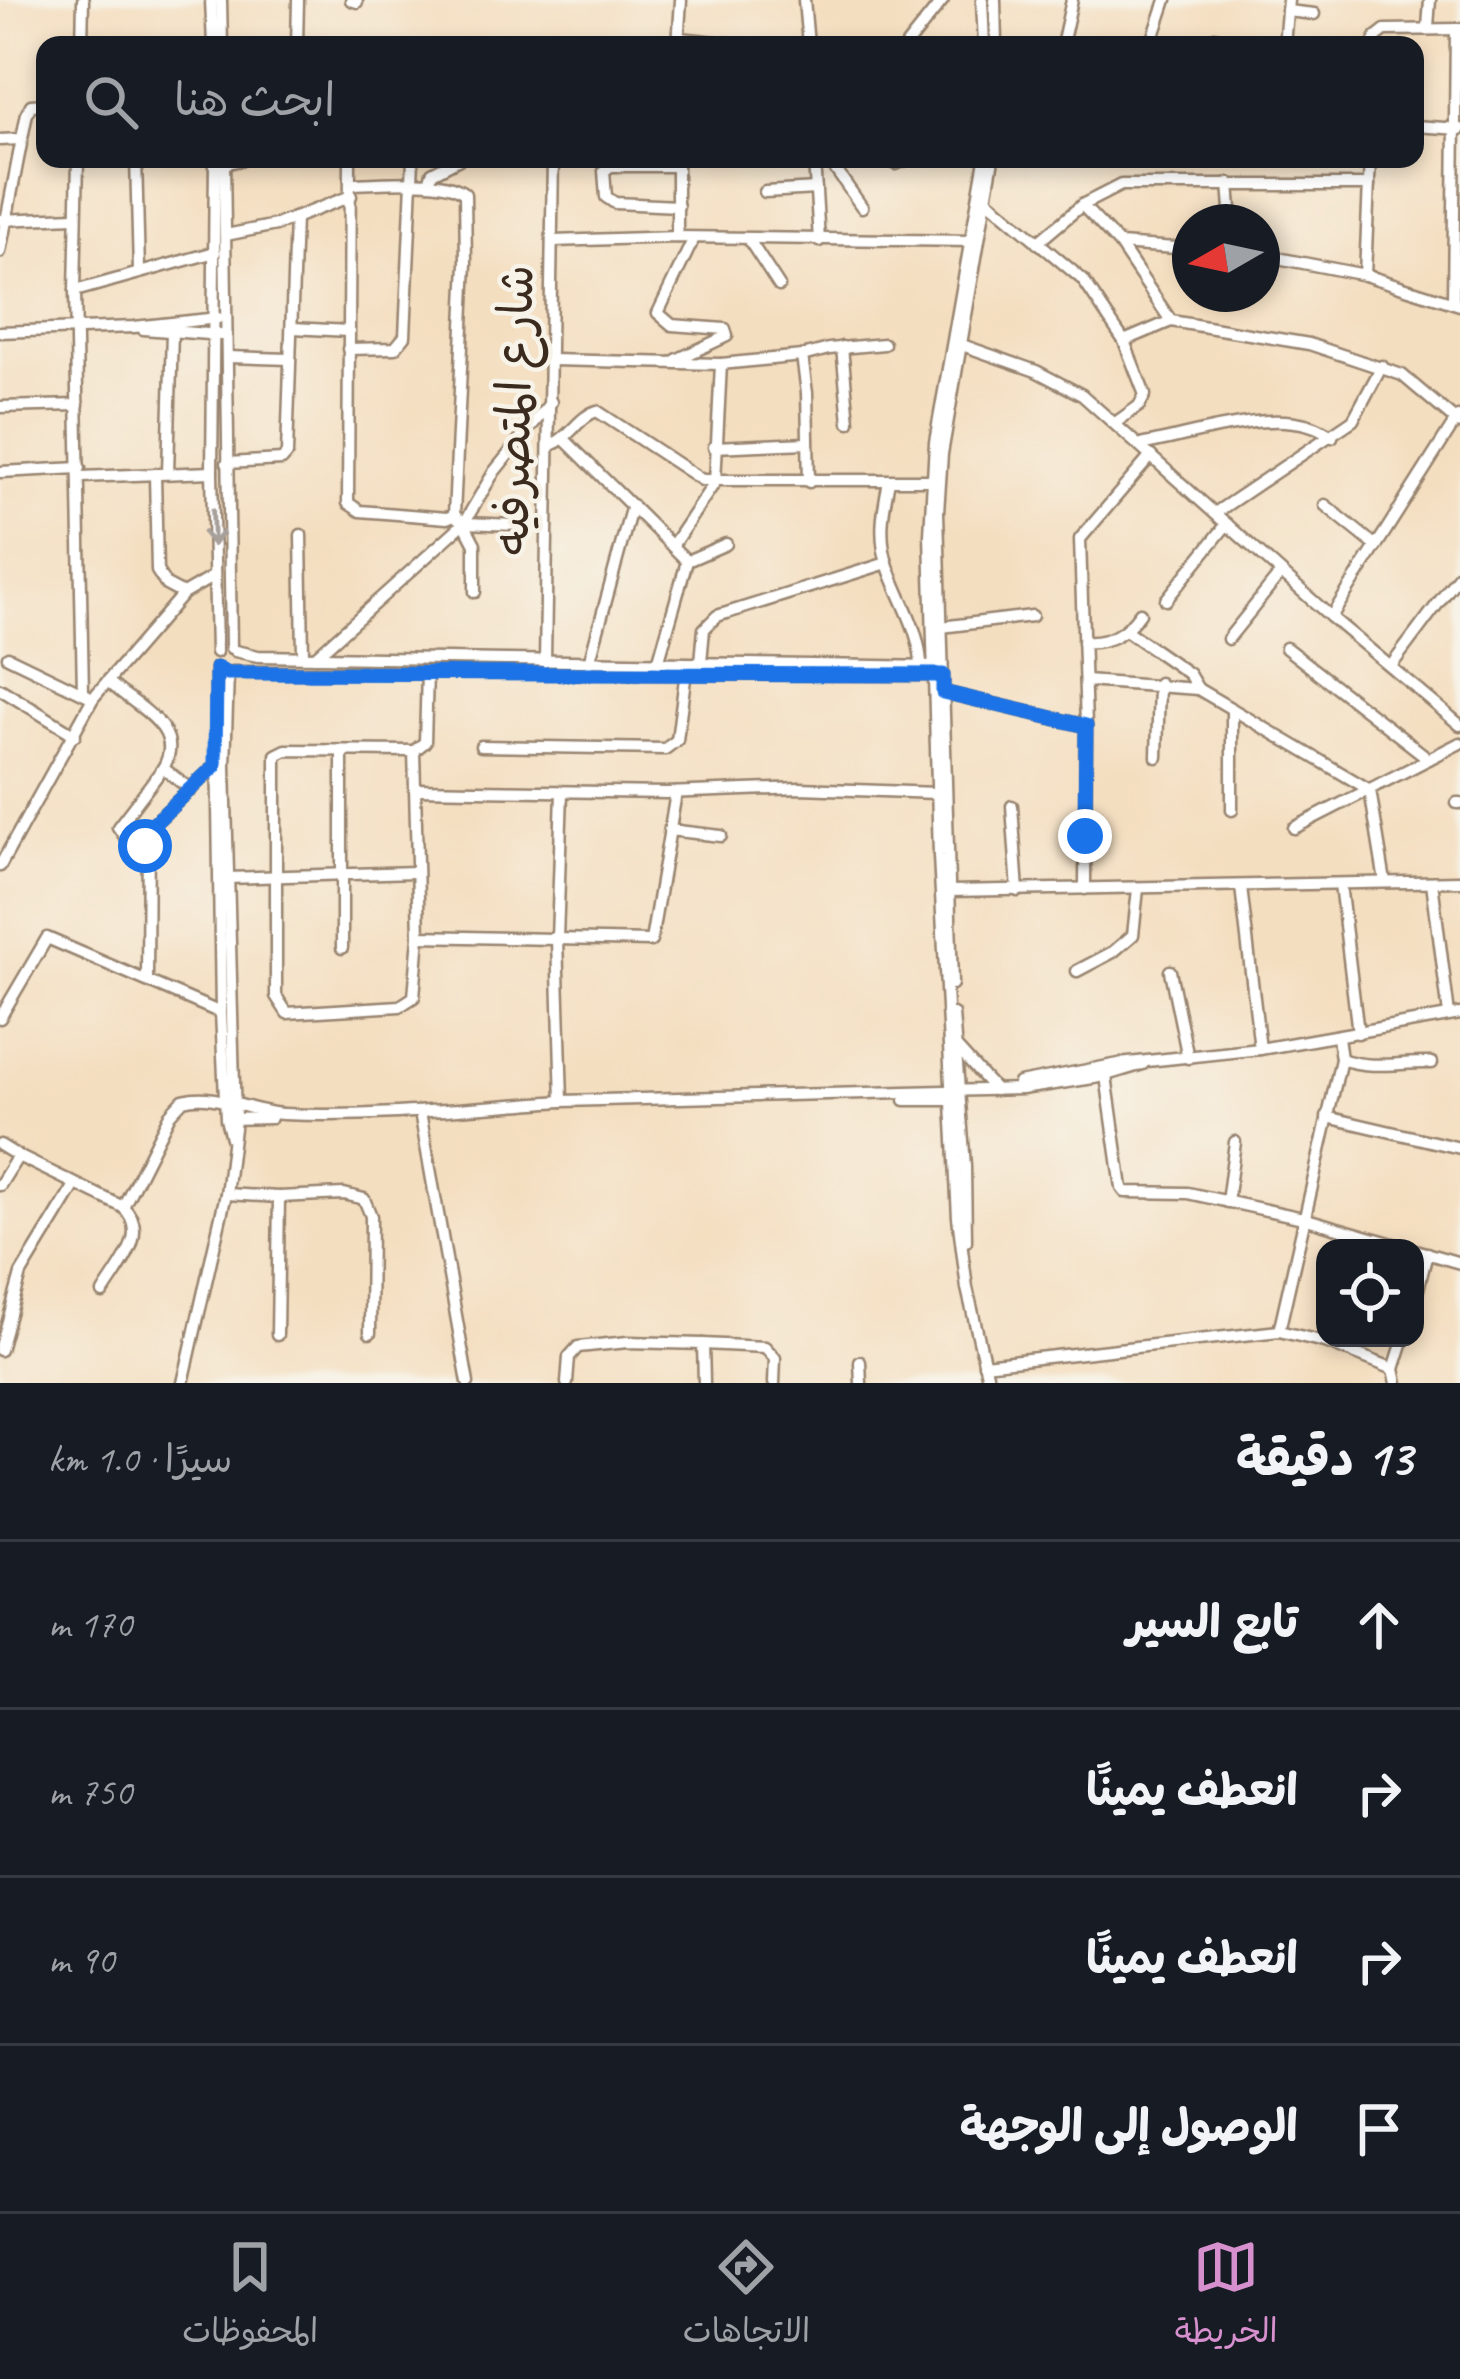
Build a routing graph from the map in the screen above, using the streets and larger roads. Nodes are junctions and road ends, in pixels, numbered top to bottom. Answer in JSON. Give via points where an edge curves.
{"nodes":[{"id":1,"x":83,"y":0,"type":"edge"},
{"id":2,"x":211,"y":0,"type":"edge"},
{"id":3,"x":220,"y":0,"type":"edge"},
{"id":4,"x":298,"y":0,"type":"edge"},
{"id":5,"x":681,"y":0,"type":"edge"},
{"id":6,"x":804,"y":0,"type":"edge"},
{"id":7,"x":943,"y":0,"type":"edge"},
{"id":8,"x":982,"y":0,"type":"edge"},
{"id":9,"x":995,"y":0,"type":"edge"},
{"id":10,"x":1072,"y":0,"type":"edge"},
{"id":11,"x":1166,"y":0,"type":"edge"},
{"id":12,"x":1430,"y":0,"type":"edge"},
{"id":13,"x":1288,"y":5,"type":"edge"},
{"id":14,"x":1314,"y":14,"type":"dead end"},
{"id":15,"x":1428,"y":27,"type":"junction"},
{"id":16,"x":1458,"y":29,"type":"edge"},
{"id":17,"x":82,"y":36,"type":"edge"},
{"id":18,"x":216,"y":36,"type":"edge"},
{"id":19,"x":218,"y":36,"type":"edge"},
{"id":20,"x":296,"y":36,"type":"edge"},
{"id":21,"x":678,"y":36,"type":"edge"},
{"id":22,"x":807,"y":36,"type":"edge"},
{"id":23,"x":915,"y":36,"type":"edge"},
{"id":24,"x":984,"y":36,"type":"edge"},
{"id":25,"x":996,"y":36,"type":"edge"},
{"id":26,"x":1064,"y":36,"type":"edge"},
{"id":27,"x":1153,"y":36,"type":"edge"},
{"id":28,"x":1285,"y":36,"type":"edge"},
{"id":29,"x":1377,"y":36,"type":"edge"},
{"id":30,"x":36,"y":104,"type":"edge"},
{"id":31,"x":1424,"y":123,"type":"edge"},
{"id":32,"x":1459,"y":125,"type":"edge"},
{"id":33,"x":0,"y":140,"type":"edge"},
{"id":34,"x":21,"y":140,"type":"junction"},
{"id":35,"x":78,"y":168,"type":"edge"},
{"id":36,"x":136,"y":168,"type":"edge"},
{"id":37,"x":221,"y":168,"type":"edge"},
{"id":38,"x":221,"y":168,"type":"edge"},
{"id":39,"x":350,"y":168,"type":"edge"},
{"id":40,"x":412,"y":168,"type":"edge"},
{"id":41,"x":442,"y":168,"type":"edge"},
{"id":42,"x":553,"y":168,"type":"edge"},
{"id":43,"x":608,"y":168,"type":"edge"},
{"id":44,"x":677,"y":168,"type":"edge"},
{"id":45,"x":815,"y":168,"type":"edge"},
{"id":46,"x":834,"y":168,"type":"edge"},
{"id":47,"x":987,"y":168,"type":"edge"},
{"id":48,"x":989,"y":168,"type":"edge"},
{"id":49,"x":1370,"y":168,"type":"edge"},
{"id":50,"x":429,"y":183,"type":"junction"},
{"id":51,"x":1229,"y":183,"type":"junction"},
{"id":52,"x":410,"y":185,"type":"junction"},
{"id":53,"x":1369,"y":185,"type":"junction"},
{"id":54,"x":816,"y":189,"type":"junction"},
{"id":55,"x":351,"y":190,"type":"junction"},
{"id":56,"x":764,"y":192,"type":"dead end"},
{"id":57,"x":989,"y":201,"type":"junction"},
{"id":58,"x":1231,"y":204,"type":"edge"},
{"id":59,"x":1082,"y":205,"type":"junction"},
{"id":60,"x":678,"y":206,"type":"junction"},
{"id":61,"x":1458,"y":206,"type":"edge"},
{"id":62,"x":862,"y":207,"type":"dead end"},
{"id":63,"x":75,"y":217,"type":"junction"},
{"id":64,"x":295,"y":218,"type":"junction"},
{"id":65,"x":3,"y":220,"type":"edge"},
{"id":66,"x":226,"y":236,"type":"junction"},
{"id":67,"x":677,"y":237,"type":"junction"},
{"id":68,"x":694,"y":238,"type":"junction"},
{"id":69,"x":749,"y":240,"type":"junction"},
{"id":70,"x":553,"y":241,"type":"junction"},
{"id":71,"x":819,"y":241,"type":"junction"},
{"id":72,"x":973,"y":242,"type":"junction"},
{"id":73,"x":1037,"y":243,"type":"junction"},
{"id":74,"x":1119,"y":244,"type":"junction"},
{"id":75,"x":1172,"y":248,"type":"edge"},
{"id":76,"x":0,"y":252,"type":"edge"},
{"id":77,"x":215,"y":252,"type":"junction"},
{"id":78,"x":1280,"y":259,"type":"edge"},
{"id":79,"x":139,"y":271,"type":"junction"},
{"id":80,"x":1365,"y":275,"type":"junction"},
{"id":81,"x":779,"y":286,"type":"dead end"},
{"id":82,"x":75,"y":291,"type":"junction"},
{"id":83,"x":1456,"y":303,"type":"edge"},
{"id":84,"x":220,"y":318,"type":"junction"},
{"id":85,"x":1171,"y":321,"type":"junction"},
{"id":86,"x":134,"y":328,"type":"junction"},
{"id":87,"x":293,"y":328,"type":"junction"},
{"id":88,"x":77,"y":329,"type":"junction"},
{"id":89,"x":172,"y":331,"type":"junction"},
{"id":90,"x":348,"y":331,"type":"junction"},
{"id":91,"x":0,"y":332,"type":"edge"},
{"id":92,"x":220,"y":335,"type":"junction"},
{"id":93,"x":1124,"y":341,"type":"junction"},
{"id":94,"x":884,"y":344,"type":"dead end"},
{"id":95,"x":959,"y":344,"type":"junction"},
{"id":96,"x":842,"y":347,"type":"junction"},
{"id":97,"x":348,"y":349,"type":"junction"},
{"id":98,"x":802,"y":356,"type":"junction"},
{"id":99,"x":226,"y":357,"type":"junction"},
{"id":100,"x":290,"y":359,"type":"junction"},
{"id":101,"x":551,"y":359,"type":"junction"},
{"id":102,"x":673,"y":361,"type":"junction"},
{"id":103,"x":721,"y":364,"type":"junction"},
{"id":104,"x":1382,"y":366,"type":"junction"},
{"id":105,"x":551,"y":402,"type":"junction"},
{"id":106,"x":78,"y":405,"type":"junction"},
{"id":107,"x":0,"y":407,"type":"edge"},
{"id":108,"x":1459,"y":420,"type":"edge"},
{"id":109,"x":849,"y":422,"type":"dead end"},
{"id":110,"x":1115,"y":424,"type":"junction"},
{"id":111,"x":1332,"y":437,"type":"junction"},
{"id":112,"x":565,"y":440,"type":"junction"},
{"id":113,"x":807,"y":443,"type":"junction"},
{"id":114,"x":1139,"y":445,"type":"junction"},
{"id":115,"x":551,"y":446,"type":"junction"},
{"id":116,"x":714,"y":448,"type":"junction"},
{"id":117,"x":1151,"y":456,"type":"junction"},
{"id":118,"x":227,"y":463,"type":"junction"},
{"id":119,"x":0,"y":472,"type":"edge"},
{"id":120,"x":212,"y":472,"type":"junction"},
{"id":121,"x":80,"y":473,"type":"junction"},
{"id":122,"x":162,"y":474,"type":"junction"},
{"id":123,"x":930,"y":480,"type":"junction"},
{"id":124,"x":889,"y":481,"type":"junction"},
{"id":125,"x":715,"y":482,"type":"junction"},
{"id":126,"x":808,"y":482,"type":"junction"},
{"id":127,"x":632,"y":505,"type":"junction"},
{"id":128,"x":1324,"y":505,"type":"dead end"},
{"id":129,"x":1215,"y":513,"type":"junction"},
{"id":130,"x":459,"y":519,"type":"junction"},
{"id":131,"x":1227,"y":524,"type":"junction"},
{"id":132,"x":547,"y":526,"type":"junction"},
{"id":133,"x":302,"y":535,"type":"dead end"},
{"id":134,"x":725,"y":544,"type":"dead end"},
{"id":135,"x":672,"y":546,"type":"junction"},
{"id":136,"x":1376,"y":546,"type":"junction"},
{"id":137,"x":687,"y":561,"type":"junction"},
{"id":138,"x":886,"y":563,"type":"junction"},
{"id":139,"x":1282,"y":573,"type":"junction"},
{"id":140,"x":1460,"y":574,"type":"edge"},
{"id":141,"x":214,"y":576,"type":"junction"},
{"id":142,"x":476,"y":592,"type":"dead end"},
{"id":143,"x":183,"y":594,"type":"junction"},
{"id":144,"x":1166,"y":600,"type":"dead end"},
{"id":145,"x":1141,"y":613,"type":"dead end"},
{"id":146,"x":1033,"y":616,"type":"dead end"},
{"id":147,"x":1330,"y":617,"type":"junction"},
{"id":148,"x":941,"y":627,"type":"junction"},
{"id":149,"x":1127,"y":631,"type":"junction"},
{"id":150,"x":1228,"y":639,"type":"dead end"},
{"id":151,"x":1083,"y":642,"type":"junction"},
{"id":152,"x":1286,"y":648,"type":"dead end"},
{"id":153,"x":233,"y":650,"type":"junction"},
{"id":154,"x":216,"y":652,"type":"junction"},
{"id":155,"x":8,"y":657,"type":"dead end"},
{"id":156,"x":309,"y":657,"type":"junction"},
{"id":157,"x":545,"y":662,"type":"junction"},
{"id":158,"x":701,"y":662,"type":"junction"},
{"id":159,"x":589,"y":663,"type":"junction"},
{"id":160,"x":658,"y":663,"type":"junction"},
{"id":161,"x":1391,"y":666,"type":"junction"},
{"id":162,"x":687,"y":668,"type":"junction"},
{"id":163,"x":935,"y":670,"type":"junction"},
{"id":164,"x":225,"y":671,"type":"junction"},
{"id":165,"x":427,"y":672,"type":"junction"},
{"id":166,"x":1085,"y":681,"type":"junction"},
{"id":167,"x":109,"y":682,"type":"junction"},
{"id":168,"x":1159,"y":683,"type":"junction"},
{"id":169,"x":1198,"y":688,"type":"junction"},
{"id":170,"x":0,"y":689,"type":"edge"},
{"id":171,"x":943,"y":692,"type":"junction"},
{"id":172,"x":88,"y":695,"type":"junction"},
{"id":173,"x":1232,"y":709,"type":"junction"},
{"id":174,"x":1457,"y":716,"type":"edge"},
{"id":175,"x":1086,"y":726,"type":"junction"},
{"id":176,"x":75,"y":735,"type":"junction"},
{"id":177,"x":1460,"y":743,"type":"edge"},
{"id":178,"x":482,"y":746,"type":"dead end"},
{"id":179,"x":342,"y":751,"type":"junction"},
{"id":180,"x":414,"y":751,"type":"junction"},
{"id":181,"x":1157,"y":757,"type":"dead end"},
{"id":182,"x":1429,"y":759,"type":"junction"},
{"id":183,"x":215,"y":766,"type":"junction"},
{"id":184,"x":163,"y":768,"type":"junction"},
{"id":185,"x":415,"y":789,"type":"junction"},
{"id":186,"x":191,"y":790,"type":"junction"},
{"id":187,"x":1370,"y":790,"type":"junction"},
{"id":188,"x":562,"y":792,"type":"junction"},
{"id":189,"x":676,"y":793,"type":"junction"},
{"id":190,"x":936,"y":793,"type":"junction"},
{"id":191,"x":1012,"y":806,"type":"dead end"},
{"id":192,"x":1232,"y":810,"type":"dead end"},
{"id":193,"x":1294,"y":828,"type":"dead end"},
{"id":194,"x":669,"y":830,"type":"junction"},
{"id":195,"x":721,"y":836,"type":"dead end"},
{"id":196,"x":145,"y":846,"type":"junction"},
{"id":197,"x":0,"y":866,"type":"edge"},
{"id":198,"x":415,"y":872,"type":"junction"},
{"id":199,"x":343,"y":875,"type":"junction"},
{"id":200,"x":274,"y":877,"type":"junction"},
{"id":201,"x":223,"y":878,"type":"junction"},
{"id":202,"x":1460,"y":881,"type":"edge"},
{"id":203,"x":1385,"y":882,"type":"junction"},
{"id":204,"x":1432,"y":882,"type":"junction"},
{"id":205,"x":1340,"y":884,"type":"junction"},
{"id":206,"x":1241,"y":887,"type":"junction"},
{"id":207,"x":1085,"y":889,"type":"junction"},
{"id":208,"x":1138,"y":890,"type":"junction"},
{"id":209,"x":949,"y":891,"type":"junction"},
{"id":210,"x":1018,"y":891,"type":"junction"},
{"id":211,"x":419,"y":936,"type":"junction"},
{"id":212,"x":557,"y":939,"type":"junction"},
{"id":213,"x":342,"y":948,"type":"dead end"},
{"id":214,"x":1077,"y":971,"type":"dead end"},
{"id":215,"x":1170,"y":971,"type":"dead end"},
{"id":216,"x":147,"y":979,"type":"junction"},
{"id":217,"x":220,"y":1013,"type":"junction"},
{"id":218,"x":1455,"y":1014,"type":"edge"},
{"id":219,"x":0,"y":1018,"type":"edge"},
{"id":220,"x":1358,"y":1033,"type":"junction"},
{"id":221,"x":1337,"y":1036,"type":"junction"},
{"id":222,"x":956,"y":1047,"type":"junction"},
{"id":223,"x":1260,"y":1049,"type":"junction"},
{"id":224,"x":1188,"y":1058,"type":"junction"},
{"id":225,"x":1341,"y":1059,"type":"junction"},
{"id":226,"x":1143,"y":1064,"type":"junction"},
{"id":227,"x":1432,"y":1064,"type":"dead end"},
{"id":228,"x":1106,"y":1076,"type":"junction"},
{"id":229,"x":1002,"y":1089,"type":"junction"},
{"id":230,"x":956,"y":1096,"type":"junction"},
{"id":231,"x":562,"y":1101,"type":"junction"},
{"id":232,"x":230,"y":1112,"type":"junction"},
{"id":233,"x":421,"y":1112,"type":"junction"},
{"id":234,"x":1327,"y":1117,"type":"junction"},
{"id":235,"x":1235,"y":1142,"type":"dead end"},
{"id":236,"x":0,"y":1145,"type":"edge"},
{"id":237,"x":1460,"y":1148,"type":"edge"},
{"id":238,"x":18,"y":1156,"type":"junction"},
{"id":239,"x":0,"y":1185,"type":"edge"},
{"id":240,"x":75,"y":1185,"type":"junction"},
{"id":241,"x":226,"y":1194,"type":"junction"},
{"id":242,"x":279,"y":1197,"type":"junction"},
{"id":243,"x":1227,"y":1202,"type":"junction"},
{"id":244,"x":123,"y":1207,"type":"junction"},
{"id":245,"x":1303,"y":1219,"type":"junction"},
{"id":246,"x":1376,"y":1239,"type":"edge"},
{"id":247,"x":1424,"y":1252,"type":"edge"},
{"id":248,"x":1460,"y":1263,"type":"edge"},
{"id":249,"x":103,"y":1293,"type":"dead end"},
{"id":250,"x":1279,"y":1331,"type":"junction"},
{"id":251,"x":370,"y":1333,"type":"dead end"},
{"id":252,"x":277,"y":1335,"type":"dead end"},
{"id":253,"x":703,"y":1344,"type":"junction"},
{"id":254,"x":1401,"y":1347,"type":"edge"},
{"id":255,"x":0,"y":1350,"type":"edge"},
{"id":256,"x":860,"y":1362,"type":"dead end"},
{"id":257,"x":984,"y":1364,"type":"junction"},
{"id":258,"x":1394,"y":1369,"type":"junction"},
{"id":259,"x":183,"y":1383,"type":"edge"},
{"id":260,"x":467,"y":1383,"type":"edge"},
{"id":261,"x":567,"y":1383,"type":"edge"},
{"id":262,"x":704,"y":1383,"type":"edge"},
{"id":263,"x":774,"y":1383,"type":"edge"},
{"id":264,"x":861,"y":1383,"type":"edge"},
{"id":265,"x":989,"y":1383,"type":"edge"},
{"id":266,"x":1397,"y":1383,"type":"edge"}],
"edges":[{"from":1,"to":17,"type":"street"},
{"from":2,"to":18,"type":"street"},
{"from":3,"to":19,"type":"street"},
{"from":4,"to":20,"type":"street"},
{"from":5,"to":21,"type":"street"},
{"from":6,"to":22,"type":"street"},
{"from":7,"to":23,"type":"street"},
{"from":8,"to":24,"type":"street"},
{"from":9,"to":25,"type":"street"},
{"from":10,"to":26,"type":"street"},
{"from":11,"to":27,"type":"street"},
{"from":12,"to":15,"type":"street"},
{"from":13,"to":14,"type":"street"},
{"from":13,"to":28,"type":"street"},
{"from":15,"to":16,"type":"street"},
{"from":15,"to":29,"type":"street"},
{"from":16,"to":32,"type":"street"},
{"from":30,"to":34,"type":"street"},
{"from":31,"to":32,"type":"street"},
{"from":32,"to":61,"type":"street"},
{"from":33,"to":34,"type":"street"},
{"from":34,"to":65,"type":"street"},
{"from":35,"to":63,"type":"street"},
{"from":36,"to":79,"type":"street"},
{"from":37,"to":66,"type":"street"},
{"from":38,"to":77,"type":"street"},
{"from":39,"to":55,"type":"street"},
{"from":40,"to":52,"type":"street"},
{"from":41,"to":50,"type":"street"},
{"from":42,"to":70,"type":"street","name":"شارع المتصرفيه"},
{"from":43,"to":60,"type":"street","via":[[603,182],[615,202]]},
{"from":44,"to":60,"type":"street"},
{"from":45,"to":54,"type":"street"},
{"from":46,"to":62,"type":"street"},
{"from":47,"to":72,"type":"street"},
{"from":48,"to":57,"type":"street"},
{"from":49,"to":53,"type":"street"},
{"from":50,"to":52,"type":"street"},
{"from":50,"to":130,"type":"street","via":[[458,186],[467,209]]},
{"from":51,"to":53,"type":"street"},
{"from":51,"to":58,"type":"street"},
{"from":51,"to":59,"type":"street","via":[[1121,185]]},
{"from":52,"to":55,"type":"street"},
{"from":52,"to":97,"type":"street","via":[[405,336],[395,348]]},
{"from":53,"to":80,"type":"street"},
{"from":54,"to":56,"type":"street"},
{"from":54,"to":71,"type":"street"},
{"from":55,"to":64,"type":"street"},
{"from":55,"to":90,"type":"street"},
{"from":57,"to":73,"type":"street"},
{"from":57,"to":95,"type":"street"},
{"from":59,"to":73,"type":"street"},
{"from":59,"to":74,"type":"street"},
{"from":60,"to":67,"type":"street"},
{"from":61,"to":83,"type":"street"},
{"from":63,"to":65,"type":"street"},
{"from":63,"to":82,"type":"street"},
{"from":64,"to":66,"type":"street"},
{"from":64,"to":87,"type":"street"},
{"from":65,"to":76,"type":"street"},
{"from":66,"to":84,"type":"street"},
{"from":67,"to":68,"type":"street"},
{"from":67,"to":70,"type":"street"},
{"from":68,"to":69,"type":"street"},
{"from":68,"to":102,"type":"street","via":[[658,313],[672,325],[725,329],[727,336]]},
{"from":69,"to":71,"type":"street"},
{"from":69,"to":81,"type":"street"},
{"from":70,"to":101,"type":"street","name":"شارع المتصرفيه"},
{"from":71,"to":72,"type":"street"},
{"from":72,"to":95,"type":"street"},
{"from":73,"to":93,"type":"street","via":[[1076,272]]},
{"from":74,"to":75,"type":"street"},
{"from":74,"to":85,"type":"street"},
{"from":77,"to":79,"type":"street"},
{"from":77,"to":84,"type":"street"},
{"from":78,"to":80,"type":"street"},
{"from":79,"to":82,"type":"street"},
{"from":80,"to":83,"type":"street"},
{"from":82,"to":88,"type":"street"},
{"from":84,"to":86,"type":"street"},
{"from":84,"to":92,"type":"street"},
{"from":85,"to":93,"type":"street"},
{"from":85,"to":104,"type":"street","via":[[1310,344]]},
{"from":86,"to":88,"type":"street"},
{"from":86,"to":89,"type":"street"},
{"from":87,"to":90,"type":"street"},
{"from":87,"to":100,"type":"street"},
{"from":88,"to":91,"type":"street"},
{"from":88,"to":106,"type":"street"},
{"from":89,"to":92,"type":"street"},
{"from":89,"to":122,"type":"street"},
{"from":90,"to":97,"type":"street"},
{"from":92,"to":99,"type":"street"},
{"from":92,"to":120,"type":"street"},
{"from":93,"to":110,"type":"street","via":[[1145,395]]},
{"from":94,"to":96,"type":"street"},
{"from":95,"to":110,"type":"street","via":[[1067,386]]},
{"from":95,"to":123,"type":"street"},
{"from":95,"to":148,"type":"street","via":[[940,479]]},
{"from":96,"to":98,"type":"street"},
{"from":96,"to":109,"type":"street"},
{"from":97,"to":130,"type":"street","via":[[348,503],[360,511]]},
{"from":98,"to":103,"type":"street"},
{"from":98,"to":113,"type":"street"},
{"from":99,"to":100,"type":"street"},
{"from":99,"to":118,"type":"street"},
{"from":100,"to":118,"type":"street","via":[[285,458]]},
{"from":101,"to":102,"type":"street"},
{"from":101,"to":105,"type":"street","name":"شارع المتصرفيه"},
{"from":102,"to":103,"type":"street"},
{"from":103,"to":116,"type":"street"},
{"from":104,"to":108,"type":"street"},
{"from":104,"to":111,"type":"street","via":[[1363,407]]},
{"from":105,"to":115,"type":"street","name":"شارع المتصرفيه"},
{"from":105,"to":130,"type":"street"},
{"from":106,"to":107,"type":"street"},
{"from":106,"to":121,"type":"street"},
{"from":108,"to":136,"type":"street"},
{"from":110,"to":114,"type":"street"},
{"from":111,"to":114,"type":"street","via":[[1292,422],[1240,424]]},
{"from":111,"to":129,"type":"street"},
{"from":112,"to":115,"type":"street"},
{"from":112,"to":125,"type":"street","via":[[597,411],[691,476]]},
{"from":112,"to":127,"type":"street"},
{"from":113,"to":116,"type":"street"},
{"from":113,"to":126,"type":"street"},
{"from":114,"to":117,"type":"street"},
{"from":115,"to":132,"type":"street","name":"شارع المتصرفيه"},
{"from":116,"to":125,"type":"street"},
{"from":117,"to":129,"type":"street"},
{"from":117,"to":151,"type":"street","via":[[1080,539]]},
{"from":118,"to":153,"type":"street"},
{"from":119,"to":121,"type":"street"},
{"from":120,"to":122,"type":"street"},
{"from":120,"to":141,"type":"street","one_way":true},
{"from":121,"to":122,"type":"street"},
{"from":121,"to":172,"type":"street"},
{"from":122,"to":143,"type":"street","via":[[157,571]]},
{"from":123,"to":124,"type":"street"},
{"from":123,"to":163,"type":"street"},
{"from":124,"to":126,"type":"street"},
{"from":124,"to":138,"type":"street"},
{"from":125,"to":126,"type":"street"},
{"from":125,"to":135,"type":"street"},
{"from":127,"to":135,"type":"street"},
{"from":127,"to":159,"type":"street"},
{"from":128,"to":136,"type":"street"},
{"from":129,"to":131,"type":"street"},
{"from":130,"to":132,"type":"street"},
{"from":130,"to":142,"type":"street","via":[[476,544]]},
{"from":130,"to":156,"type":"street"},
{"from":131,"to":139,"type":"street"},
{"from":131,"to":144,"type":"street"},
{"from":132,"to":157,"type":"street","name":"شارع المتصرفيه"},
{"from":133,"to":156,"type":"street"},
{"from":134,"to":137,"type":"street"},
{"from":135,"to":137,"type":"street"},
{"from":136,"to":147,"type":"street"},
{"from":137,"to":160,"type":"street"},
{"from":138,"to":158,"type":"street","via":[[717,616],[704,628]]},
{"from":138,"to":163,"type":"street"},
{"from":139,"to":147,"type":"street"},
{"from":139,"to":150,"type":"street"},
{"from":140,"to":161,"type":"street"},
{"from":141,"to":143,"type":"street"},
{"from":141,"to":154,"type":"street"},
{"from":143,"to":167,"type":"street"},
{"from":145,"to":149,"type":"street"},
{"from":146,"to":148,"type":"street"},
{"from":147,"to":161,"type":"street"},
{"from":148,"to":163,"type":"street"},
{"from":149,"to":151,"type":"street"},
{"from":149,"to":169,"type":"street"},
{"from":151,"to":166,"type":"street"},
{"from":152,"to":182,"type":"street"},
{"from":153,"to":154,"type":"street"},
{"from":153,"to":156,"type":"street"},
{"from":153,"to":164,"type":"street","via":[[239,660]]},
{"from":154,"to":164,"type":"street"},
{"from":155,"to":172,"type":"street"},
{"from":156,"to":157,"type":"street"},
{"from":157,"to":159,"type":"street"},
{"from":158,"to":162,"type":"street"},
{"from":158,"to":163,"type":"street"},
{"from":159,"to":160,"type":"street"},
{"from":160,"to":162,"type":"street"},
{"from":161,"to":174,"type":"street"},
{"from":162,"to":163,"type":"street"},
{"from":162,"to":165,"type":"street"},
{"from":162,"to":178,"type":"street","via":[[677,740],[665,749]]},
{"from":163,"to":171,"type":"street"},
{"from":163,"to":190,"type":"street"},
{"from":164,"to":165,"type":"street"},
{"from":164,"to":183,"type":"street"},
{"from":164,"to":201,"type":"street"},
{"from":165,"to":180,"type":"street","via":[[425,742]]},
{"from":166,"to":168,"type":"street"},
{"from":166,"to":175,"type":"street"},
{"from":167,"to":172,"type":"street"},
{"from":167,"to":184,"type":"street","via":[[165,731],[170,753]]},
{"from":168,"to":169,"type":"street"},
{"from":168,"to":181,"type":"street"},
{"from":169,"to":173,"type":"street"},
{"from":170,"to":176,"type":"street"},
{"from":171,"to":175,"type":"street"},
{"from":171,"to":209,"type":"street"},
{"from":172,"to":176,"type":"street"},
{"from":173,"to":187,"type":"street"},
{"from":173,"to":192,"type":"street"},
{"from":175,"to":207,"type":"street"},
{"from":176,"to":197,"type":"street"},
{"from":177,"to":182,"type":"street"},
{"from":179,"to":180,"type":"street"},
{"from":179,"to":199,"type":"street"},
{"from":179,"to":200,"type":"street","via":[[277,755]]},
{"from":180,"to":185,"type":"street"},
{"from":182,"to":187,"type":"street"},
{"from":183,"to":186,"type":"street"},
{"from":183,"to":201,"type":"street"},
{"from":184,"to":186,"type":"street"},
{"from":184,"to":196,"type":"street","via":[[118,822],[119,832]]},
{"from":185,"to":188,"type":"street"},
{"from":185,"to":198,"type":"street"},
{"from":186,"to":196,"type":"street","via":[[148,829]]},
{"from":187,"to":193,"type":"street"},
{"from":187,"to":203,"type":"street"},
{"from":188,"to":189,"type":"street"},
{"from":188,"to":212,"type":"street"},
{"from":189,"to":190,"type":"street"},
{"from":189,"to":194,"type":"street"},
{"from":190,"to":230,"type":"street"},
{"from":191,"to":210,"type":"street"},
{"from":194,"to":195,"type":"street"},
{"from":194,"to":212,"type":"street","via":[[651,941]]},
{"from":196,"to":216,"type":"street"},
{"from":198,"to":199,"type":"street"},
{"from":198,"to":211,"type":"street"},
{"from":199,"to":200,"type":"street"},
{"from":199,"to":213,"type":"street"},
{"from":200,"to":201,"type":"street"},
{"from":200,"to":211,"type":"street","via":[[276,996],[287,1012],[405,1004],[414,997]]},
{"from":201,"to":217,"type":"street"},
{"from":201,"to":232,"type":"street"},
{"from":202,"to":204,"type":"street"},
{"from":203,"to":204,"type":"street"},
{"from":203,"to":205,"type":"street"},
{"from":204,"to":218,"type":"street"},
{"from":205,"to":206,"type":"street"},
{"from":205,"to":220,"type":"street"},
{"from":206,"to":208,"type":"street"},
{"from":206,"to":223,"type":"street"},
{"from":207,"to":208,"type":"street"},
{"from":207,"to":210,"type":"street"},
{"from":208,"to":214,"type":"street","via":[[1127,942]]},
{"from":209,"to":210,"type":"street"},
{"from":209,"to":222,"type":"street"},
{"from":211,"to":212,"type":"street"},
{"from":212,"to":231,"type":"street"},
{"from":215,"to":224,"type":"street"},
{"from":216,"to":217,"type":"street"},
{"from":216,"to":219,"type":"street","via":[[47,938]]},
{"from":217,"to":232,"type":"street"},
{"from":218,"to":220,"type":"street"},
{"from":220,"to":221,"type":"street"},
{"from":221,"to":223,"type":"street"},
{"from":221,"to":225,"type":"street"},
{"from":222,"to":229,"type":"street"},
{"from":222,"to":230,"type":"street"},
{"from":223,"to":224,"type":"street"},
{"from":224,"to":226,"type":"street"},
{"from":225,"to":227,"type":"street","via":[[1376,1068]]},
{"from":225,"to":234,"type":"street"},
{"from":226,"to":228,"type":"street"},
{"from":226,"to":229,"type":"street"},
{"from":228,"to":229,"type":"street"},
{"from":228,"to":243,"type":"street","via":[[1123,1191]]},
{"from":229,"to":230,"type":"street"},
{"from":230,"to":231,"type":"street"},
{"from":230,"to":257,"type":"street","via":[[964,1262]]},
{"from":231,"to":233,"type":"street"},
{"from":232,"to":233,"type":"street"},
{"from":232,"to":241,"type":"street"},
{"from":232,"to":244,"type":"street","via":[[208,1097],[176,1105]]},
{"from":233,"to":260,"type":"street"},
{"from":234,"to":237,"type":"street"},
{"from":234,"to":245,"type":"street"},
{"from":235,"to":243,"type":"street"},
{"from":236,"to":238,"type":"street"},
{"from":238,"to":239,"type":"street"},
{"from":238,"to":240,"type":"street"},
{"from":240,"to":244,"type":"street"},
{"from":240,"to":255,"type":"street","via":[[21,1274]]},
{"from":241,"to":242,"type":"street"},
{"from":241,"to":259,"type":"street"},
{"from":242,"to":251,"type":"street","via":[[364,1199],[371,1216]]},
{"from":242,"to":252,"type":"street"},
{"from":243,"to":245,"type":"street"},
{"from":244,"to":249,"type":"street","via":[[135,1236]]},
{"from":245,"to":246,"type":"street"},
{"from":245,"to":250,"type":"street"},
{"from":247,"to":248,"type":"street"},
{"from":250,"to":257,"type":"street"},
{"from":250,"to":258,"type":"street"},
{"from":253,"to":261,"type":"street","via":[[578,1347]]},
{"from":253,"to":262,"type":"street"},
{"from":253,"to":263,"type":"street","via":[[765,1347],[775,1358]]},
{"from":254,"to":258,"type":"street"},
{"from":256,"to":264,"type":"street"},
{"from":257,"to":265,"type":"street"},
{"from":258,"to":266,"type":"street"}]}
